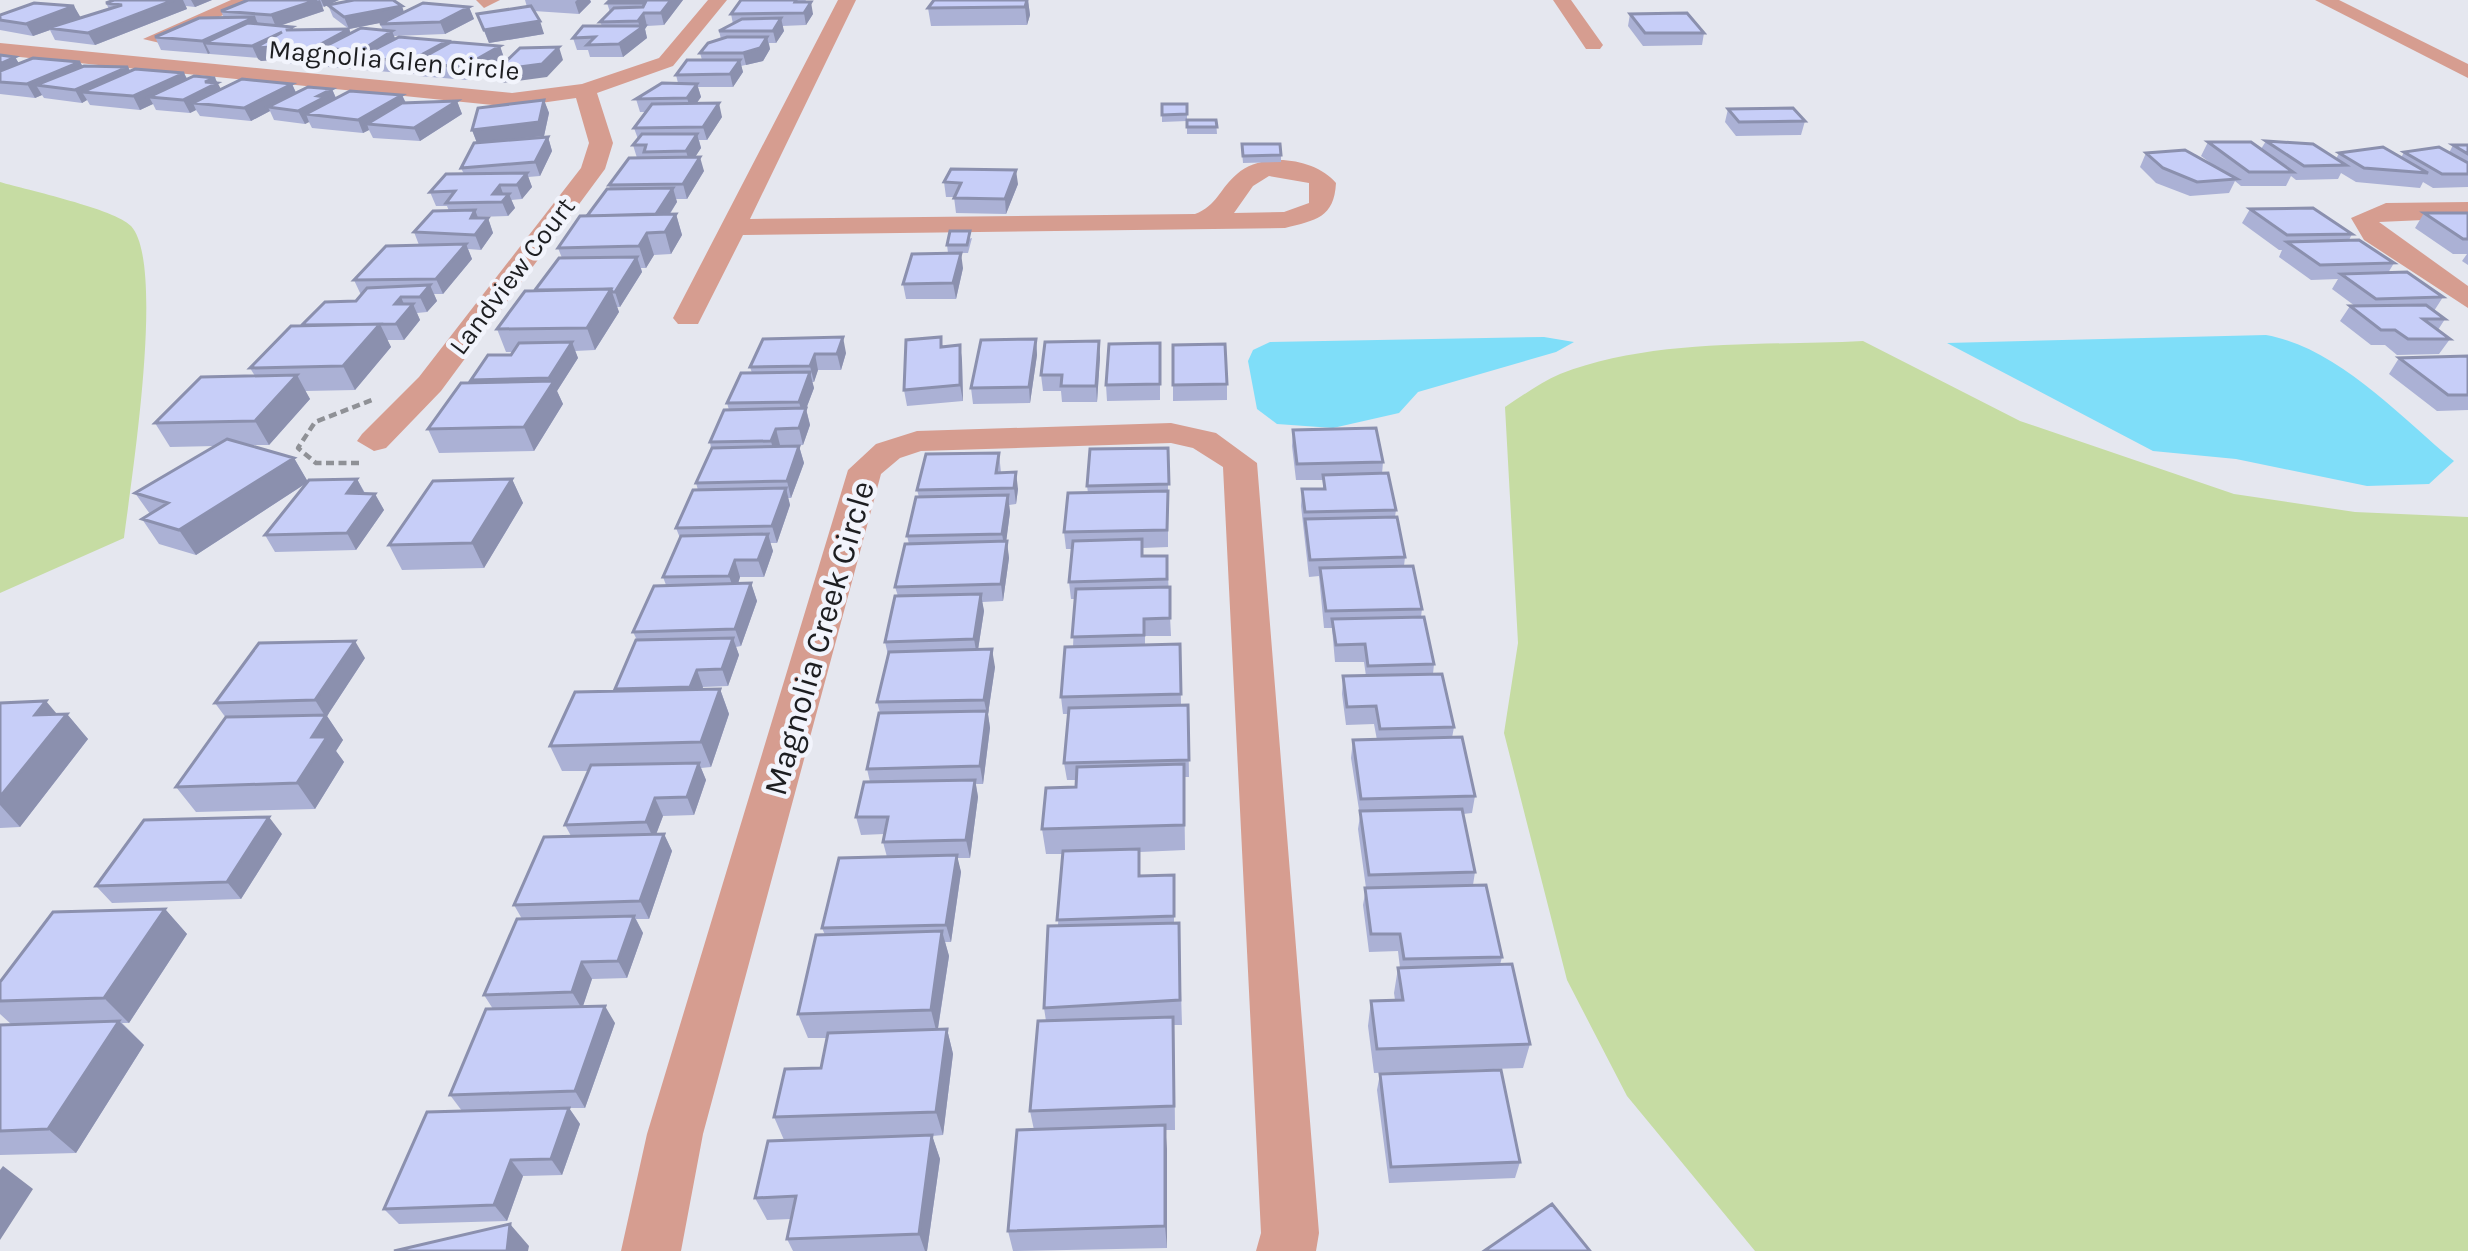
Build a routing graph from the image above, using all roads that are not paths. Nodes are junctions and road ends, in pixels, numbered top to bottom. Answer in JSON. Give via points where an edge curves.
{"nodes":[{"id":1,"x":248,"y":0,"type":"edge"},
{"id":2,"x":718,"y":0,"type":"edge"},
{"id":3,"x":847,"y":0,"type":"edge"},
{"id":4,"x":1562,"y":0,"type":"edge"},
{"id":5,"x":2324,"y":0,"type":"edge"},
{"id":6,"x":1593,"y":45,"type":"dead end"},
{"id":7,"x":0,"y":49,"type":"edge"},
{"id":8,"x":103,"y":59,"type":"junction"},
{"id":9,"x":2468,"y":72,"type":"edge"},
{"id":10,"x":585,"y":90,"type":"junction"},
{"id":11,"x":2468,"y":210,"type":"edge"},
{"id":12,"x":1197,"y":222,"type":"dead end"},
{"id":13,"x":735,"y":227,"type":"junction"},
{"id":14,"x":2468,"y":299,"type":"edge"},
{"id":15,"x":688,"y":318,"type":"dead end"},
{"id":16,"x":369,"y":452,"type":"road end"},
{"id":17,"x":651,"y":1251,"type":"edge"},
{"id":18,"x":1286,"y":1251,"type":"edge"}],
"edges":[{"from":1,"to":8,"type":"street","name":"Magnolia Glen Circle"},
{"from":2,"to":10,"type":"street","name":"Magnolia Glen Circle","via":[[666,62]]},
{"from":3,"to":13,"type":"street"},
{"from":4,"to":6,"type":"street"},
{"from":5,"to":9,"type":"street"},
{"from":7,"to":8,"type":"street","name":"Magnolia Glen Circle"},
{"from":8,"to":10,"type":"street","name":"Magnolia Glen Circle","via":[[474,99]]},
{"from":10,"to":16,"type":"street","name":"Landview Court","via":[[601,143],[593,169],[430,385]]},
{"from":11,"to":14,"type":"street","via":[[2364,218],[2373,234]]},
{"from":12,"to":13,"type":"street"},
{"from":13,"to":15,"type":"street"},
{"from":17,"to":18,"type":"street","name":"Magnolia Creek Circle","via":[[675,1134],[865,470],[916,441],[1171,433],[1204,440],[1240,463]]}]}
